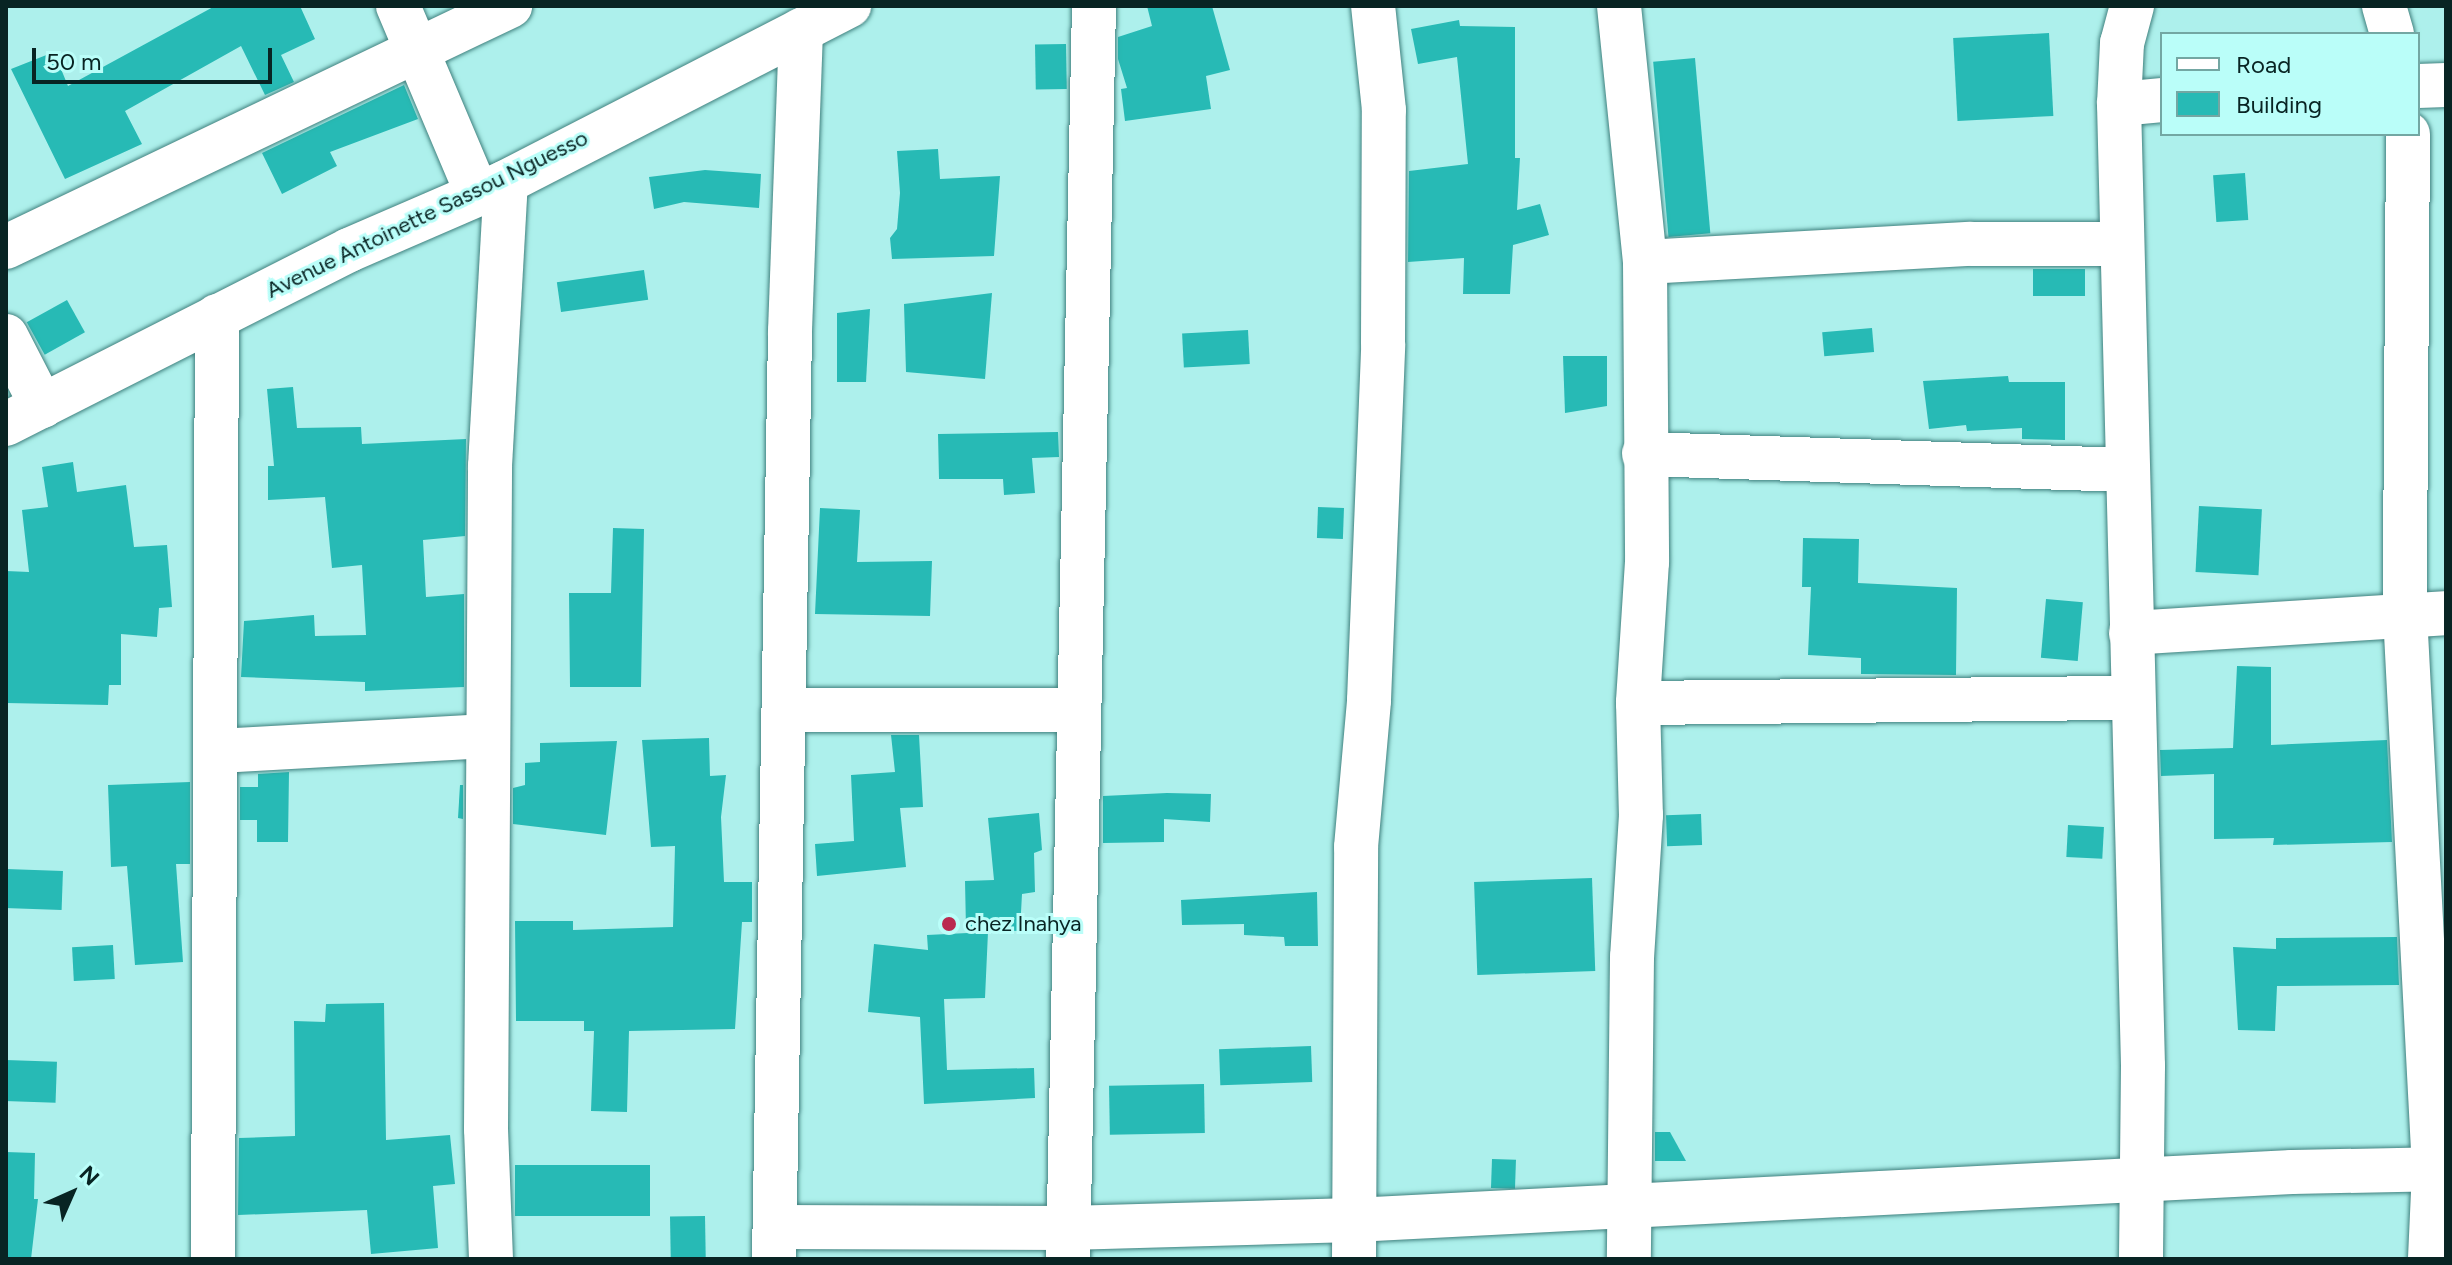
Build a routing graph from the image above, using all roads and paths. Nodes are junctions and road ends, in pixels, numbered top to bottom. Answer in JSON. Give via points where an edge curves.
{"nodes":[{"id":1,"x":398,"y":6,"type":"edge"},
{"id":2,"x":510,"y":6,"type":"edge"},
{"id":3,"x":849,"y":6,"type":"edge"},
{"id":4,"x":1094,"y":6,"type":"edge"},
{"id":5,"x":1373,"y":6,"type":"edge"},
{"id":6,"x":1619,"y":6,"type":"edge"},
{"id":7,"x":2132,"y":6,"type":"edge"},
{"id":8,"x":2384,"y":6,"type":"edge"},
{"id":9,"x":801,"y":30,"type":"junction"},
{"id":10,"x":2391,"y":32,"type":"edge"},
{"id":11,"x":417,"y":53,"type":"junction"},
{"id":12,"x":2446,"y":85,"type":"edge"},
{"id":13,"x":2420,"y":86,"type":"edge"},
{"id":14,"x":2160,"y":100,"type":"edge"},
{"id":15,"x":2119,"y":104,"type":"junction"},
{"id":16,"x":2408,"y":136,"type":"edge"},
{"id":17,"x":491,"y":187,"type":"junction"},
{"id":18,"x":2122,"y":244,"type":"junction"},
{"id":19,"x":6,"y":247,"type":"edge"},
{"id":20,"x":1645,"y":262,"type":"junction"},
{"id":21,"x":217,"y":316,"type":"junction"},
{"id":22,"x":6,"y":336,"type":"edge"},
{"id":23,"x":24,"y":415,"type":"edge"},
{"id":24,"x":1644,"y":454,"type":"junction"},
{"id":25,"x":2127,"y":470,"type":"junction"},
{"id":26,"x":2426,"y":613,"type":"edge"},
{"id":27,"x":2131,"y":633,"type":"junction"},
{"id":28,"x":2132,"y":698,"type":"junction"},
{"id":29,"x":1638,"y":703,"type":"junction"},
{"id":30,"x":784,"y":710,"type":"junction"},
{"id":31,"x":1079,"y":710,"type":"junction"},
{"id":32,"x":488,"y":736,"type":"junction"},
{"id":33,"x":218,"y":751,"type":"junction"},
{"id":34,"x":2440,"y":1170,"type":"edge"},
{"id":35,"x":2143,"y":1183,"type":"junction"},
{"id":36,"x":1631,"y":1206,"type":"junction"},
{"id":37,"x":1354,"y":1240,"type":"edge"},
{"id":38,"x":775,"y":1243,"type":"edge"},
{"id":39,"x":1068,"y":1244,"type":"edge"},
{"id":40,"x":213,"y":1259,"type":"edge"},
{"id":41,"x":491,"y":1259,"type":"edge"},
{"id":42,"x":1629,"y":1259,"type":"edge"},
{"id":43,"x":2141,"y":1259,"type":"edge"},
{"id":44,"x":2430,"y":1259,"type":"edge"}],
"edges":[{"from":1,"to":11,"type":"street"},
{"from":2,"to":11,"type":"street"},
{"from":3,"to":9,"type":"street","name":"Avenue Antoinette Sassou Nguesso"},
{"from":4,"to":31,"type":"street"},
{"from":5,"to":37,"type":"street","via":[[1384,110],[1383,344],[1369,700],[1356,847]]},
{"from":6,"to":20,"type":"street"},
{"from":7,"to":15,"type":"street","via":[[2122,43]]},
{"from":8,"to":10,"type":"street"},
{"from":9,"to":17,"type":"street","name":"Avenue Antoinette Sassou Nguesso"},
{"from":9,"to":30,"type":"street"},
{"from":11,"to":17,"type":"street"},
{"from":11,"to":19,"type":"street"},
{"from":12,"to":13,"type":"street"},
{"from":14,"to":15,"type":"street"},
{"from":15,"to":18,"type":"street"},
{"from":16,"to":26,"type":"street"},
{"from":17,"to":21,"type":"street","name":"Avenue Antoinette Sassou Nguesso"},
{"from":17,"to":32,"type":"street"},
{"from":18,"to":20,"type":"street","via":[[1971,244]]},
{"from":18,"to":25,"type":"street"},
{"from":20,"to":24,"type":"street"},
{"from":21,"to":23,"type":"street","name":"Avenue Antoinette Sassou Nguesso"},
{"from":21,"to":33,"type":"street"},
{"from":22,"to":23,"type":"street"},
{"from":24,"to":25,"type":"street"},
{"from":24,"to":29,"type":"street","via":[[1647,562]]},
{"from":25,"to":27,"type":"street"},
{"from":26,"to":27,"type":"street"},
{"from":26,"to":34,"type":"street"},
{"from":27,"to":28,"type":"street"},
{"from":28,"to":29,"type":"street"},
{"from":28,"to":35,"type":"street"},
{"from":29,"to":36,"type":"street","via":[[1641,815],[1630,1065]]},
{"from":30,"to":31,"type":"street"},
{"from":30,"to":38,"type":"street"},
{"from":31,"to":39,"type":"street"},
{"from":32,"to":33,"type":"street"},
{"from":32,"to":41,"type":"street","via":[[486,1129]]},
{"from":33,"to":40,"type":"street","via":[[211,1046]]},
{"from":34,"to":35,"type":"street"},
{"from":34,"to":44,"type":"street"},
{"from":35,"to":36,"type":"street"},
{"from":35,"to":43,"type":"street"},
{"from":36,"to":37,"type":"street"},
{"from":36,"to":42,"type":"street"},
{"from":37,"to":39,"type":"street"},
{"from":38,"to":39,"type":"street"}]}
